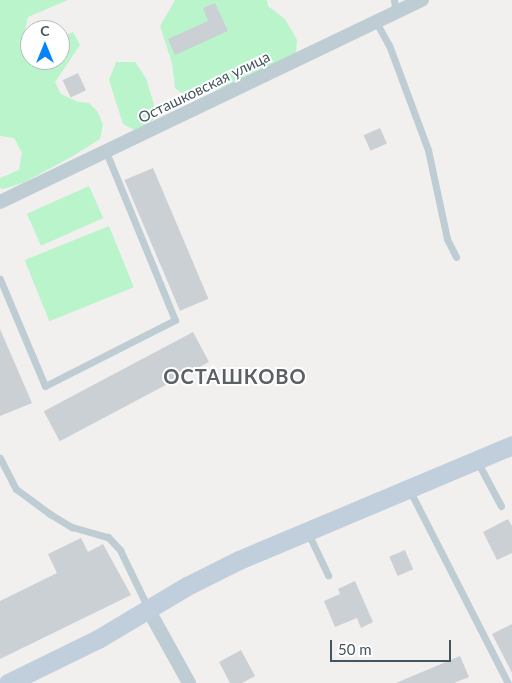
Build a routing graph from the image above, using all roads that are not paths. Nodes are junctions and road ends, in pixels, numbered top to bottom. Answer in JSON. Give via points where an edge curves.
{"nodes":[{"id":1,"x":422,"y":0,"type":"edge"},
{"id":2,"x":395,"y":6,"type":"edge"},
{"id":3,"x":376,"y":22,"type":"junction"},
{"id":4,"x":106,"y":152,"type":"junction"},
{"id":5,"x":0,"y":202,"type":"edge"},
{"id":6,"x":456,"y":258,"type":"dead end"},
{"id":7,"x":0,"y":279,"type":"edge"},
{"id":8,"x":512,"y":445,"type":"edge"},
{"id":9,"x":0,"y":458,"type":"edge"},
{"id":10,"x":477,"y":461,"type":"junction"},
{"id":11,"x":410,"y":491,"type":"junction"},
{"id":12,"x":500,"y":506,"type":"dead end"},
{"id":13,"x":307,"y":532,"type":"junction"},
{"id":14,"x":328,"y":575,"type":"dead end"},
{"id":15,"x":148,"y":609,"type":"junction"},
{"id":16,"x":8,"y":683,"type":"edge"},
{"id":17,"x":189,"y":683,"type":"edge"},
{"id":18,"x":508,"y":683,"type":"edge"}],
"edges":[{"from":1,"to":2,"type":"street","name":"Осташковская улица"},
{"from":2,"to":3,"type":"street","name":"Осташковская улица"},
{"from":3,"to":4,"type":"street","name":"Осташковская улица"},
{"from":3,"to":6,"type":"lane","via":[[399,70],[428,150],[447,239]]},
{"from":4,"to":5,"type":"street","name":"Осташковская улица"},
{"from":4,"to":7,"type":"lane","via":[[175,320],[45,386]]},
{"from":8,"to":10,"type":"street"},
{"from":9,"to":15,"type":"lane","via":[[16,489],[50,514],[72,527],[108,537],[120,550]]},
{"from":10,"to":11,"type":"street"},
{"from":10,"to":12,"type":"lane"},
{"from":11,"to":13,"type":"street"},
{"from":11,"to":18,"type":"lane"},
{"from":13,"to":14,"type":"lane"},
{"from":13,"to":15,"type":"street","via":[[239,560]]},
{"from":15,"to":16,"type":"street","via":[[98,639]]},
{"from":15,"to":17,"type":"street"}]}
